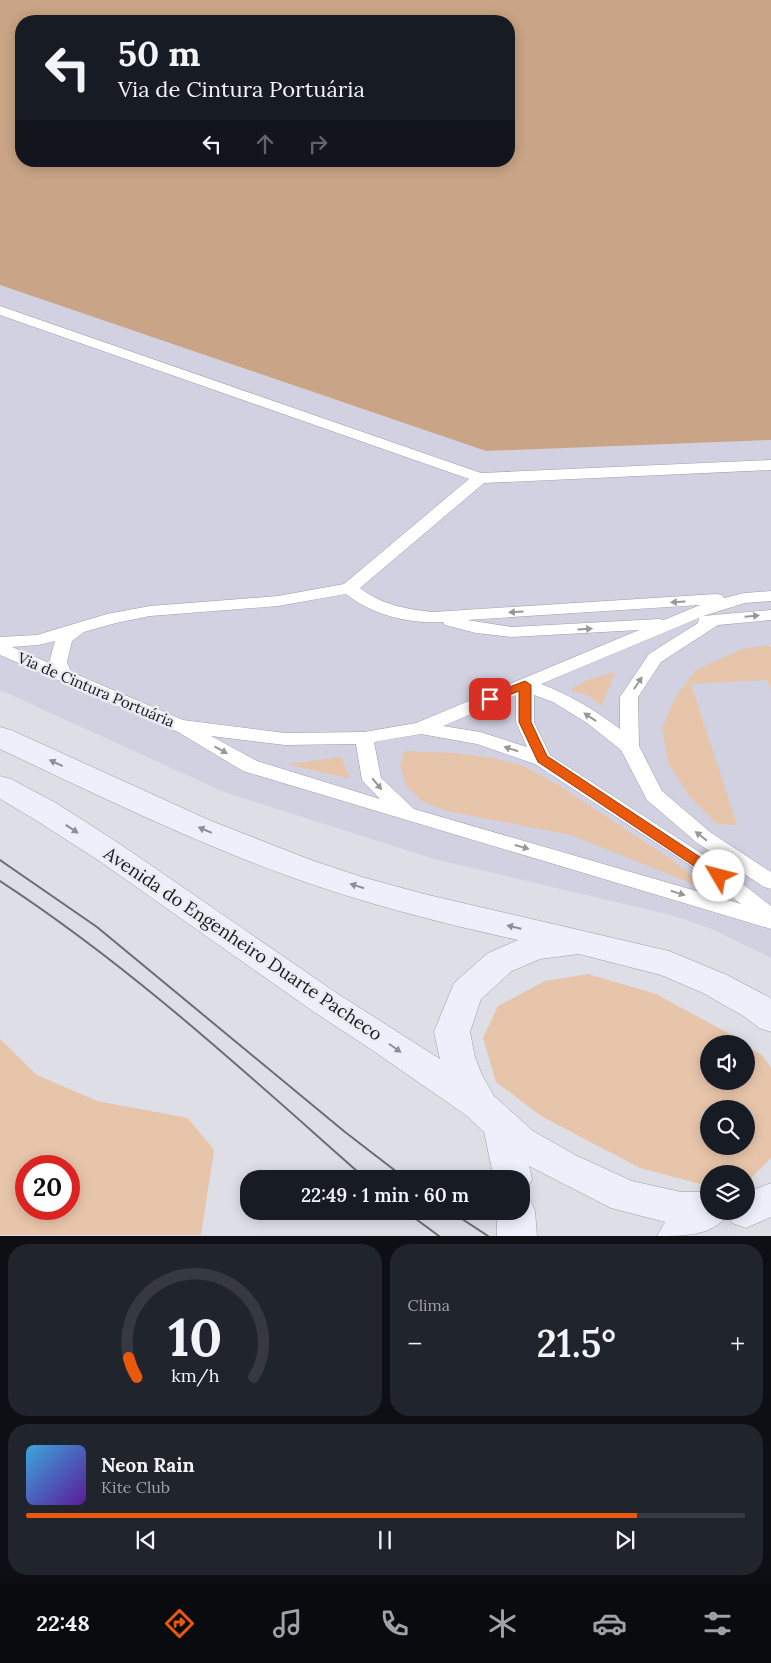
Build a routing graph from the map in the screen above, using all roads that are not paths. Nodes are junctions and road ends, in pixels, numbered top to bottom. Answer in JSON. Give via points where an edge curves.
{"nodes":[{"id":1,"x":0,"y":310,"type":"edge"},
{"id":2,"x":771,"y":465,"type":"edge"},
{"id":3,"x":480,"y":478,"type":"junction"},
{"id":4,"x":349,"y":588,"type":"junction"},
{"id":5,"x":771,"y":596,"type":"edge"},
{"id":6,"x":744,"y":598,"type":"junction"},
{"id":7,"x":771,"y":615,"type":"edge"},
{"id":8,"x":433,"y":617,"type":"junction"},
{"id":9,"x":716,"y":619,"type":"junction"},
{"id":10,"x":673,"y":623,"type":"junction"},
{"id":11,"x":80,"y":628,"type":"junction"},
{"id":12,"x":652,"y":632,"type":"junction"},
{"id":13,"x":0,"y":642,"type":"edge"},
{"id":14,"x":0,"y":648,"type":"edge"},
{"id":15,"x":63,"y":676,"type":"junction"},
{"id":16,"x":525,"y":685,"type":"junction"},
{"id":17,"x":179,"y":726,"type":"junction"},
{"id":18,"x":420,"y":728,"type":"junction"},
{"id":19,"x":0,"y":737,"type":"edge"},
{"id":20,"x":364,"y":738,"type":"junction"},
{"id":21,"x":629,"y":746,"type":"junction"},
{"id":22,"x":542,"y":759,"type":"junction"},
{"id":23,"x":0,"y":786,"type":"edge"},
{"id":24,"x":407,"y":814,"type":"junction"},
{"id":25,"x":771,"y":882,"type":"edge"},
{"id":26,"x":771,"y":919,"type":"edge"},
{"id":27,"x":579,"y":942,"type":"junction"},
{"id":28,"x":771,"y":1018,"type":"edge"},
{"id":29,"x":492,"y":1118,"type":"junction"},
{"id":30,"x":510,"y":1170,"type":"edge"},
{"id":31,"x":771,"y":1199,"type":"edge"},
{"id":32,"x":755,"y":1207,"type":"edge"},
{"id":33,"x":700,"y":1210,"type":"edge"},
{"id":34,"x":755,"y":1213,"type":"edge"},
{"id":35,"x":771,"y":1216,"type":"edge"},
{"id":36,"x":700,"y":1217,"type":"edge"},
{"id":37,"x":516,"y":1220,"type":"edge"},
{"id":38,"x":517,"y":1236,"type":"edge"},
{"id":39,"x":676,"y":1236,"type":"edge"}],
"edges":[{"from":1,"to":3,"type":"lane"},
{"from":2,"to":3,"type":"lane"},
{"from":3,"to":4,"type":"lane"},
{"from":4,"to":8,"type":"lane","via":[[364,600],[396,614]]},
{"from":4,"to":11,"type":"lane","via":[[278,601],[150,612]]},
{"from":5,"to":6,"type":"lane","name":"Via de Cintura Portuária"},
{"from":6,"to":8,"type":"lane","one_way":true},
{"from":6,"to":10,"type":"lane","name":"Via de Cintura Portuária"},
{"from":9,"to":7,"type":"lane","name":"Via de Cintura Portuária","one_way":true},
{"from":8,"to":10,"type":"lane","one_way":true,"via":[[476,628],[512,632]]},
{"from":9,"to":10,"type":"lane"},
{"from":9,"to":12,"type":"lane","name":"Via de Cintura Portuária"},
{"from":21,"to":9,"type":"lane","one_way":true,"via":[[629,697],[654,658]]},
{"from":10,"to":12,"type":"lane","name":"Via de Cintura Portuária"},
{"from":11,"to":13,"type":"lane","via":[[38,640]]},
{"from":11,"to":15,"type":"lane","via":[[64,638],[58,662]]},
{"from":12,"to":16,"type":"lane","name":"Via de Cintura Portuária"},
{"from":14,"to":15,"type":"lane","name":"Via de Cintura Portuária"},
{"from":15,"to":17,"type":"lane","name":"Via de Cintura Portuária"},
{"from":16,"to":18,"type":"lane","name":"Via de Cintura Portuária"},
{"from":21,"to":16,"type":"lane","one_way":true,"via":[[594,719]]},
{"from":16,"to":22,"type":"lane","via":[[525,722]]},
{"from":17,"to":20,"type":"lane","name":"Via de Cintura Portuária","via":[[285,739]]},
{"from":17,"to":24,"type":"lane","one_way":true,"via":[[250,766]]},
{"from":18,"to":20,"type":"lane","name":"Via de Cintura Portuária"},
{"from":22,"to":18,"type":"lane","one_way":true,"via":[[480,738]]},
{"from":27,"to":19,"type":"main road","one_way":true,"via":[[403,901],[327,877],[157,810]]},
{"from":20,"to":24,"type":"lane","one_way":true,"via":[[372,780]]},
{"from":25,"to":21,"type":"lane","one_way":true,"via":[[703,837],[654,795]]},
{"from":22,"to":26,"type":"lane","via":[[706,866]]},
{"from":23,"to":29,"type":"main road","name":"Avenida do Engenheiro Duarte Pacheco","one_way":true,"via":[[109,852],[326,1003],[385,1040]]},
{"from":24,"to":26,"type":"lane","one_way":true},
{"from":27,"to":28,"type":"main road","via":[[669,964],[715,984]]},
{"from":27,"to":29,"type":"main road","via":[[535,947],[500,962],[466,992],[452,1032],[457,1057],[465,1078]]},
{"from":29,"to":30,"type":"main road"},
{"from":29,"to":33,"type":"main road","name":"Avenida do Engenheiro Duarte Pacheco","via":[[520,1142],[625,1196],[680,1209]]},
{"from":31,"to":32,"type":"main road"},
{"from":34,"to":35,"type":"main road"},
{"from":36,"to":39,"type":"main road"},
{"from":37,"to":38,"type":"main road"}]}
